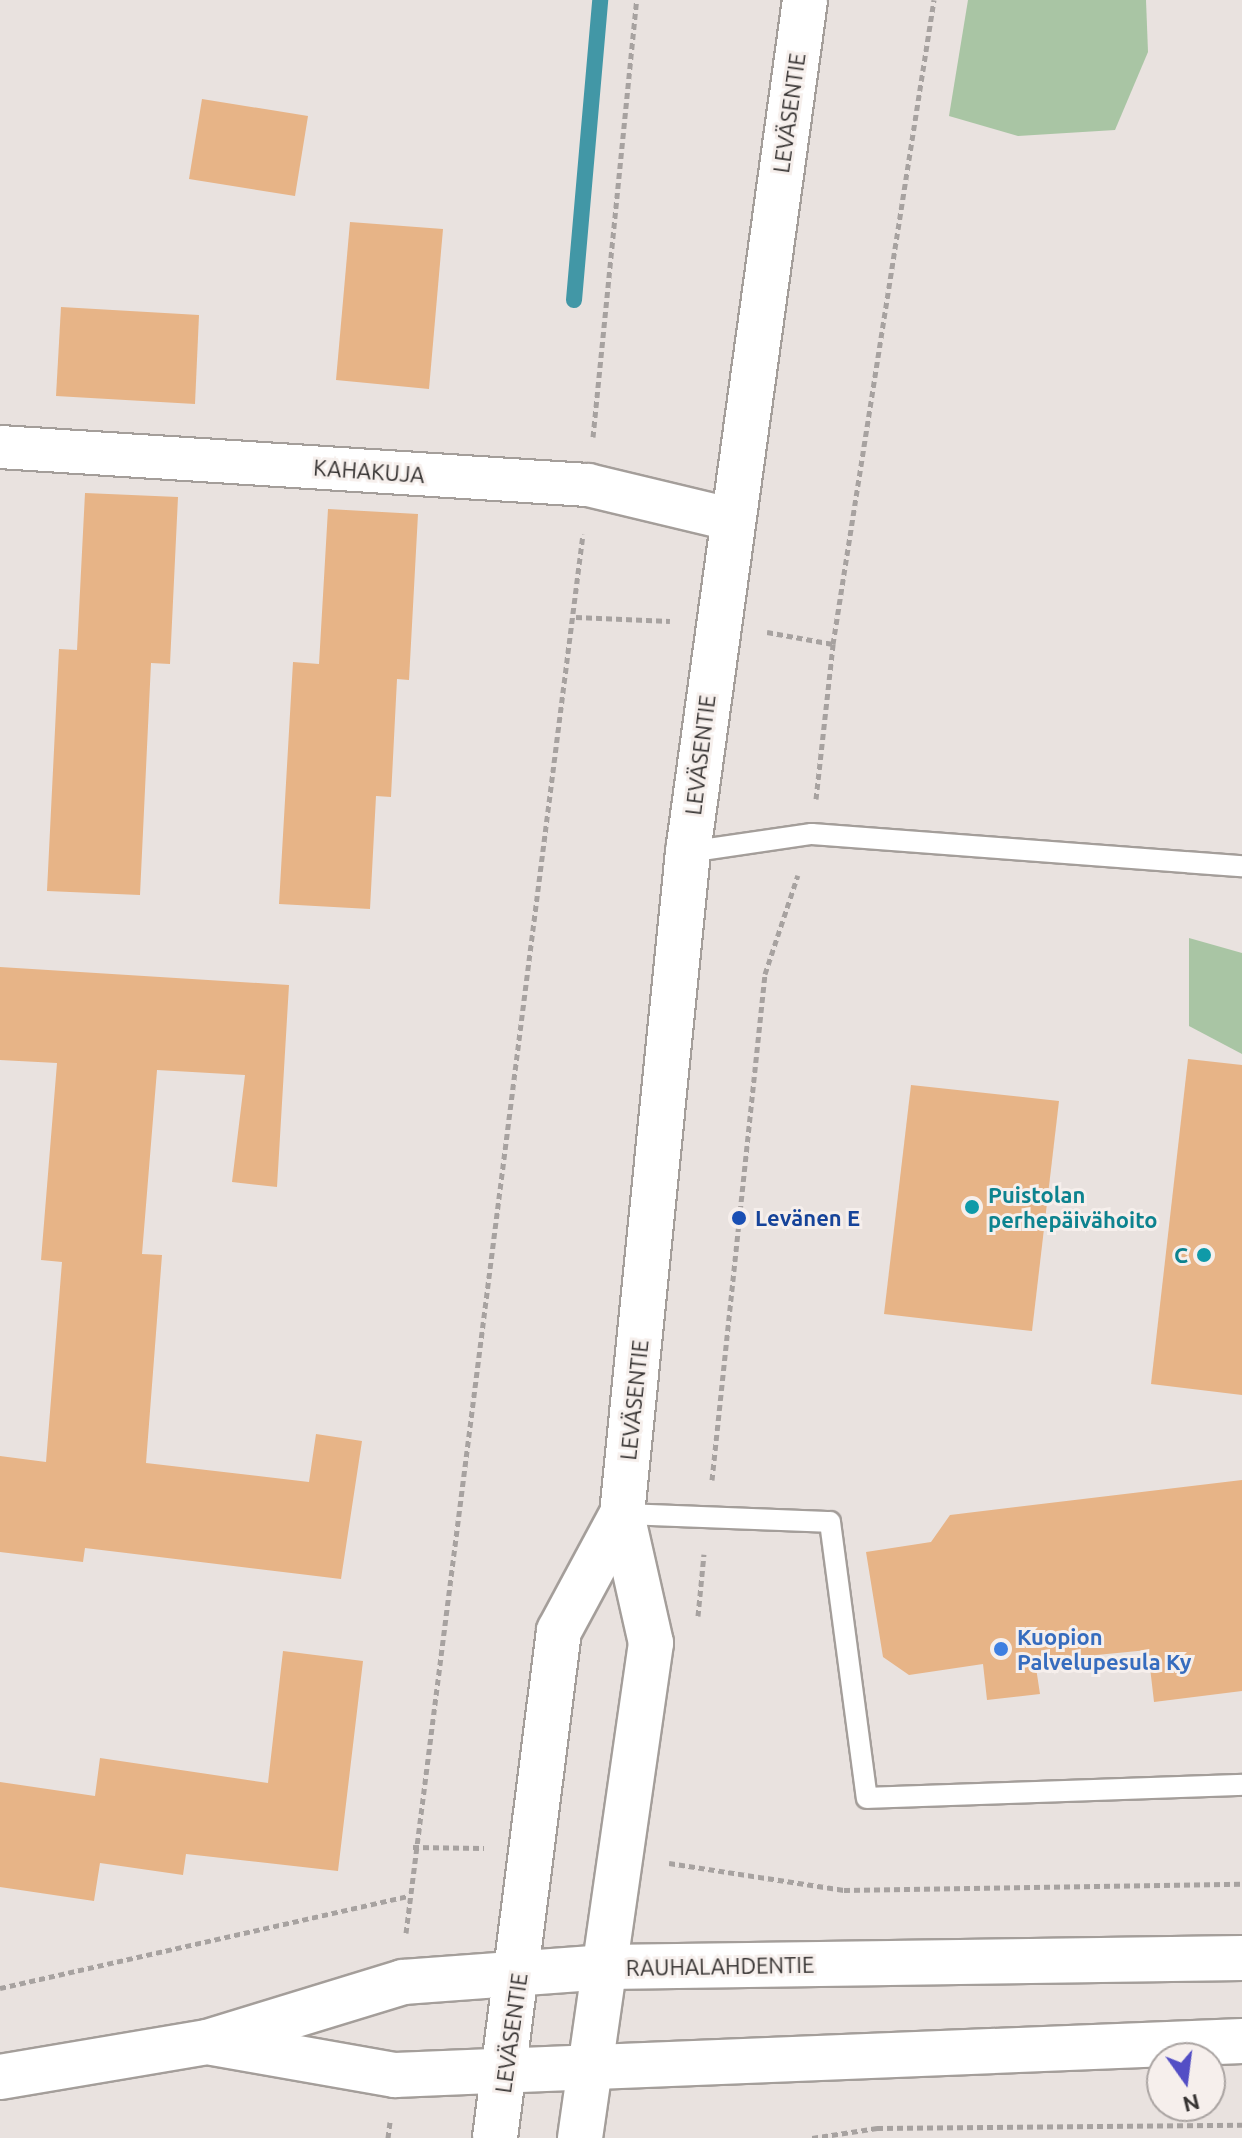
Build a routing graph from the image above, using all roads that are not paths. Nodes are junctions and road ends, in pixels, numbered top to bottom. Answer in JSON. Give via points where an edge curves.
{"nodes":[{"id":1,"x":805,"y":0,"type":"edge"},
{"id":2,"x":0,"y":447,"type":"edge"},
{"id":3,"x":734,"y":520,"type":"junction"},
{"id":4,"x":688,"y":852,"type":"junction"},
{"id":5,"x":1242,"y":866,"type":"edge"},
{"id":6,"x":622,"y":1514,"type":"junction"},
{"id":7,"x":1242,"y":1785,"type":"edge"},
{"id":8,"x":1242,"y":1958,"type":"edge"},
{"id":9,"x":606,"y":1967,"type":"junction"},
{"id":10,"x":519,"y":1971,"type":"junction"},
{"id":11,"x":1242,"y":2041,"type":"edge"},
{"id":12,"x":207,"y":2042,"type":"junction"},
{"id":13,"x":589,"y":2065,"type":"junction"},
{"id":14,"x":505,"y":2068,"type":"junction"},
{"id":15,"x":0,"y":2077,"type":"edge"},
{"id":16,"x":495,"y":2138,"type":"edge"},
{"id":17,"x":580,"y":2138,"type":"edge"}],
"edges":[{"from":1,"to":3,"type":"main road","name":"LEVÄSENTIE"},
{"from":2,"to":3,"type":"street","name":"KAHAKUJA","via":[[588,485]]},
{"from":3,"to":4,"type":"main road","name":"LEVÄSENTIE"},
{"from":4,"to":5,"type":"lane","via":[[812,834]]},
{"from":4,"to":6,"type":"main road","name":"LEVÄSENTIE"},
{"from":6,"to":7,"type":"lane","via":[[830,1522],[867,1798]]},
{"from":6,"to":9,"type":"main road","name":"LEVÄSENTIE","via":[[651,1643]]},
{"from":6,"to":10,"type":"main road","name":"LEVÄSENTIE","via":[[559,1631]]},
{"from":8,"to":9,"type":"main road","name":"RAUHALAHDENTIE"},
{"from":9,"to":10,"type":"main road","name":"RAUHALAHDENTIE"},
{"from":9,"to":13,"type":"main road","name":"LEVÄSENTIE"},
{"from":10,"to":12,"type":"main road","name":"RAUHALAHDENTIE","via":[[403,1982]]},
{"from":10,"to":14,"type":"main road","name":"LEVÄSENTIE"},
{"from":11,"to":13,"type":"main road","name":"RAUHALAHDENTIE"},
{"from":12,"to":14,"type":"main road","name":"RAUHALAHDENTIE","via":[[395,2075]]},
{"from":12,"to":15,"type":"main road","name":"RAUHALAHDENTIE"},
{"from":13,"to":14,"type":"main road","name":"RAUHALAHDENTIE"},
{"from":13,"to":17,"type":"main road","name":"LEVÄSENTIE"},
{"from":14,"to":16,"type":"main road","name":"LEVÄSENTIE"}]}
